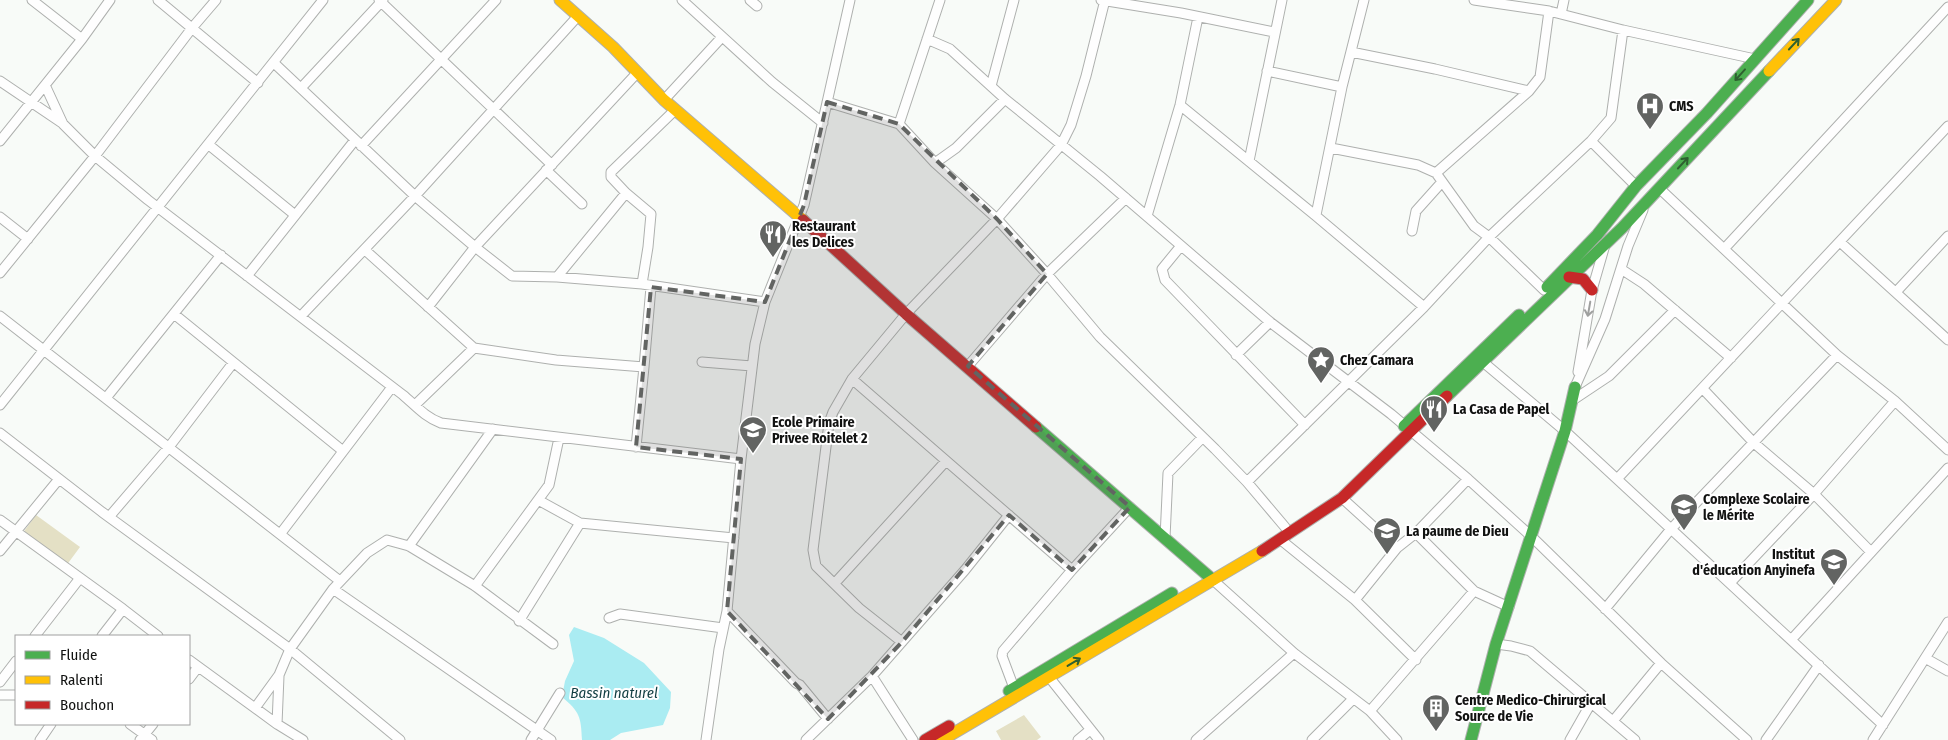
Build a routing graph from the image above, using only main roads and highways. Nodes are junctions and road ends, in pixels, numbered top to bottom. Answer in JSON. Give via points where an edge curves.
{"nodes":[{"id":1,"x":560,"y":0,"type":"edge"},
{"id":2,"x":1808,"y":0,"type":"edge"},
{"id":3,"x":1836,"y":0,"type":"edge"},
{"id":4,"x":1569,"y":277,"type":"junction"},
{"id":5,"x":1592,"y":290,"type":"road end"},
{"id":6,"x":1575,"y":386,"type":"road end"},
{"id":7,"x":1408,"y":429,"type":"junction"},
{"id":8,"x":1210,"y":576,"type":"junction"},
{"id":9,"x":1475,"y":739,"type":"edge"},
{"id":10,"x":925,"y":740,"type":"edge"},
{"id":11,"x":942,"y":740,"type":"edge"}],
"edges":[{"from":1,"to":8,"type":"main road","via":[[613,47],[675,110]]},
{"from":2,"to":7,"type":"main road","one_way":true,"via":[[1707,113],[1636,186],[1597,235]]},
{"from":4,"to":3,"type":"main road","one_way":true,"via":[[1622,228]]},
{"from":4,"to":5,"type":"main road","via":[[1581,278],[1590,284]]},
{"from":4,"to":7,"type":"main road","via":[[1483,362]]},
{"from":6,"to":9,"type":"main road","via":[[1565,431],[1496,644]]},
{"from":7,"to":8,"type":"main road","via":[[1337,493]]},
{"from":7,"to":8,"type":"main road","via":[[1342,498],[1281,540]]},
{"from":8,"to":10,"type":"main road"},
{"from":11,"to":8,"type":"main road","one_way":true}]}
